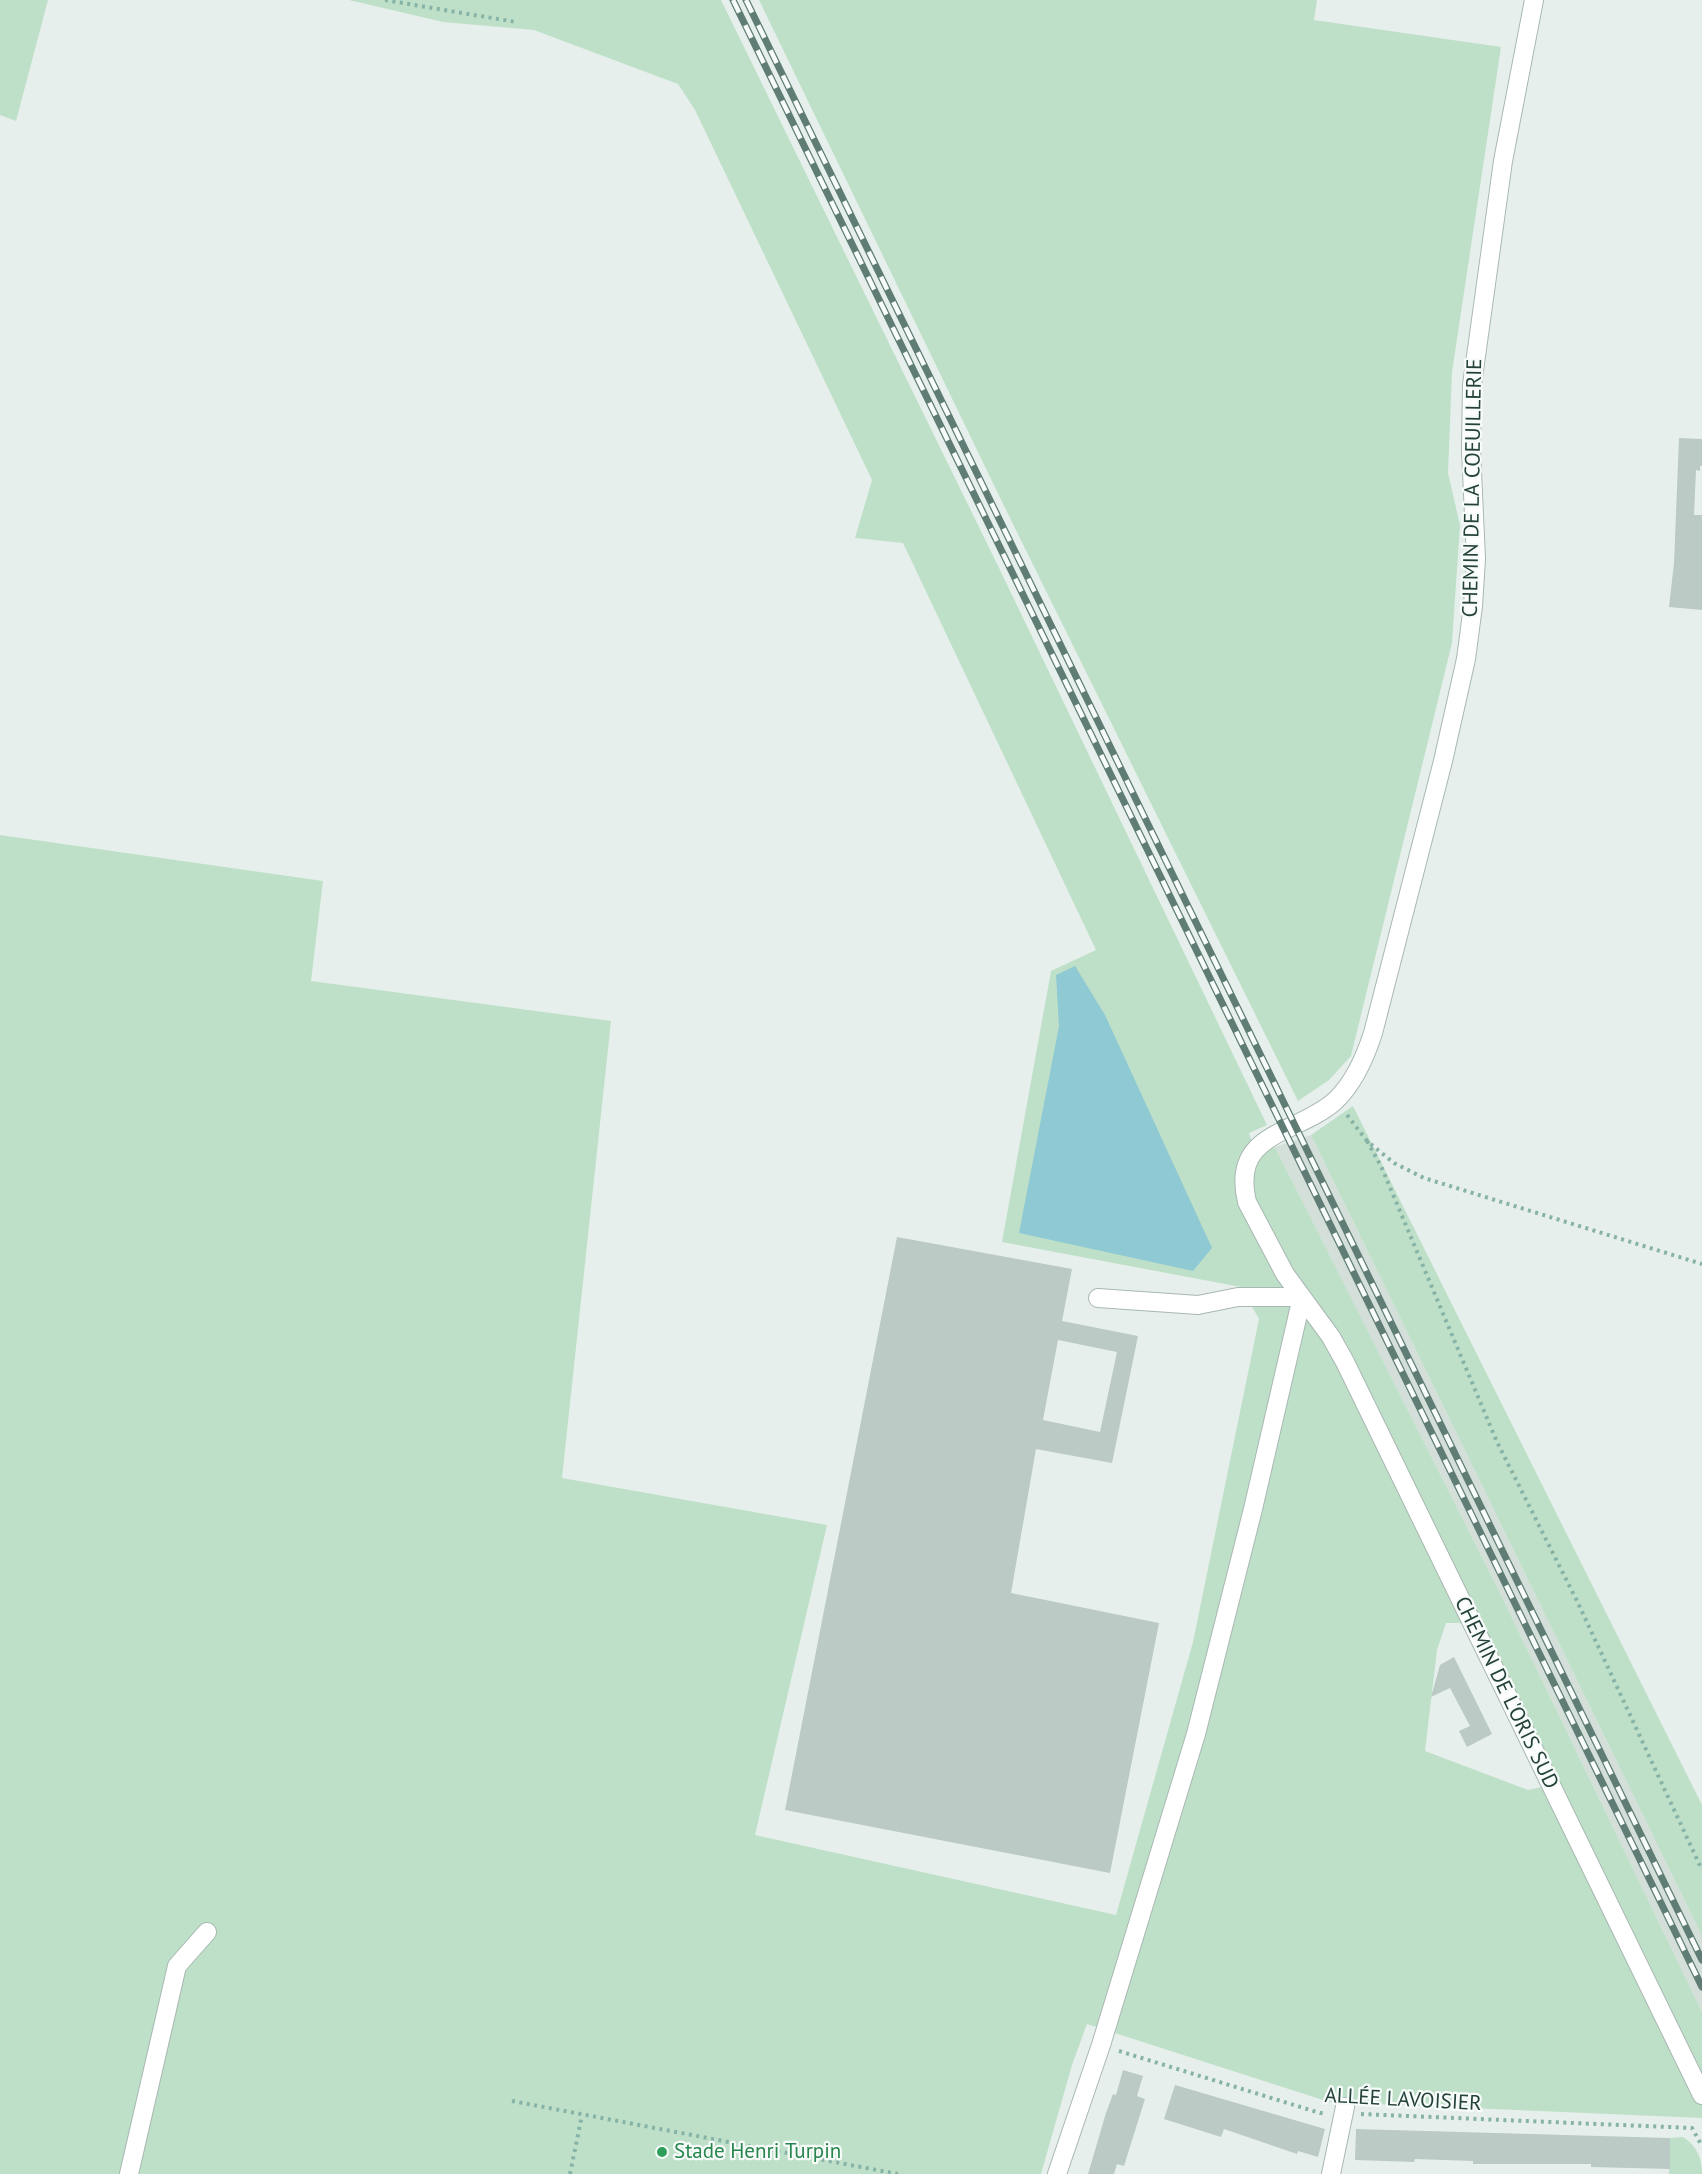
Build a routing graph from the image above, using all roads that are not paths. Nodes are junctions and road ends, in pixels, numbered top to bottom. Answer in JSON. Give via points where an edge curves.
{"nodes":[{"id":1,"x":1534,"y":0,"type":"edge"},
{"id":2,"x":1302,"y":1120,"type":"joint"},
{"id":3,"x":1302,"y":1297,"type":"junction"},
{"id":4,"x":1098,"y":1298,"type":"dead end"},
{"id":5,"x":207,"y":1932,"type":"dead end"},
{"id":6,"x":1702,"y":2095,"type":"edge"},
{"id":7,"x":1345,"y":2110,"type":"road end"},
{"id":8,"x":129,"y":2174,"type":"edge"},
{"id":9,"x":1057,"y":2174,"type":"edge"},
{"id":10,"x":1331,"y":2174,"type":"edge"}],
"edges":[{"from":1,"to":2,"type":"street","name":"CHEMIN DE LA COEUILLERIE","via":[[1503,161],[1472,385],[1476,559],[1466,659],[1373,1033],[1357,1072],[1336,1100]]},
{"from":2,"to":3,"type":"street","name":"CHEMIN DE L'ORIS SUD","via":[[1261,1143],[1248,1160],[1244,1180],[1247,1202],[1274,1255]]},
{"from":3,"to":4,"type":"street","via":[[1238,1297],[1198,1305]]},
{"from":3,"to":6,"type":"street","name":"CHEMIN DE L'ORIS SUD","via":[[1345,1362]]},
{"from":3,"to":9,"type":"street","via":[[1196,1734],[1101,2045]]},
{"from":5,"to":8,"type":"street","via":[[177,1966]]},
{"from":7,"to":10,"type":"street"}]}
